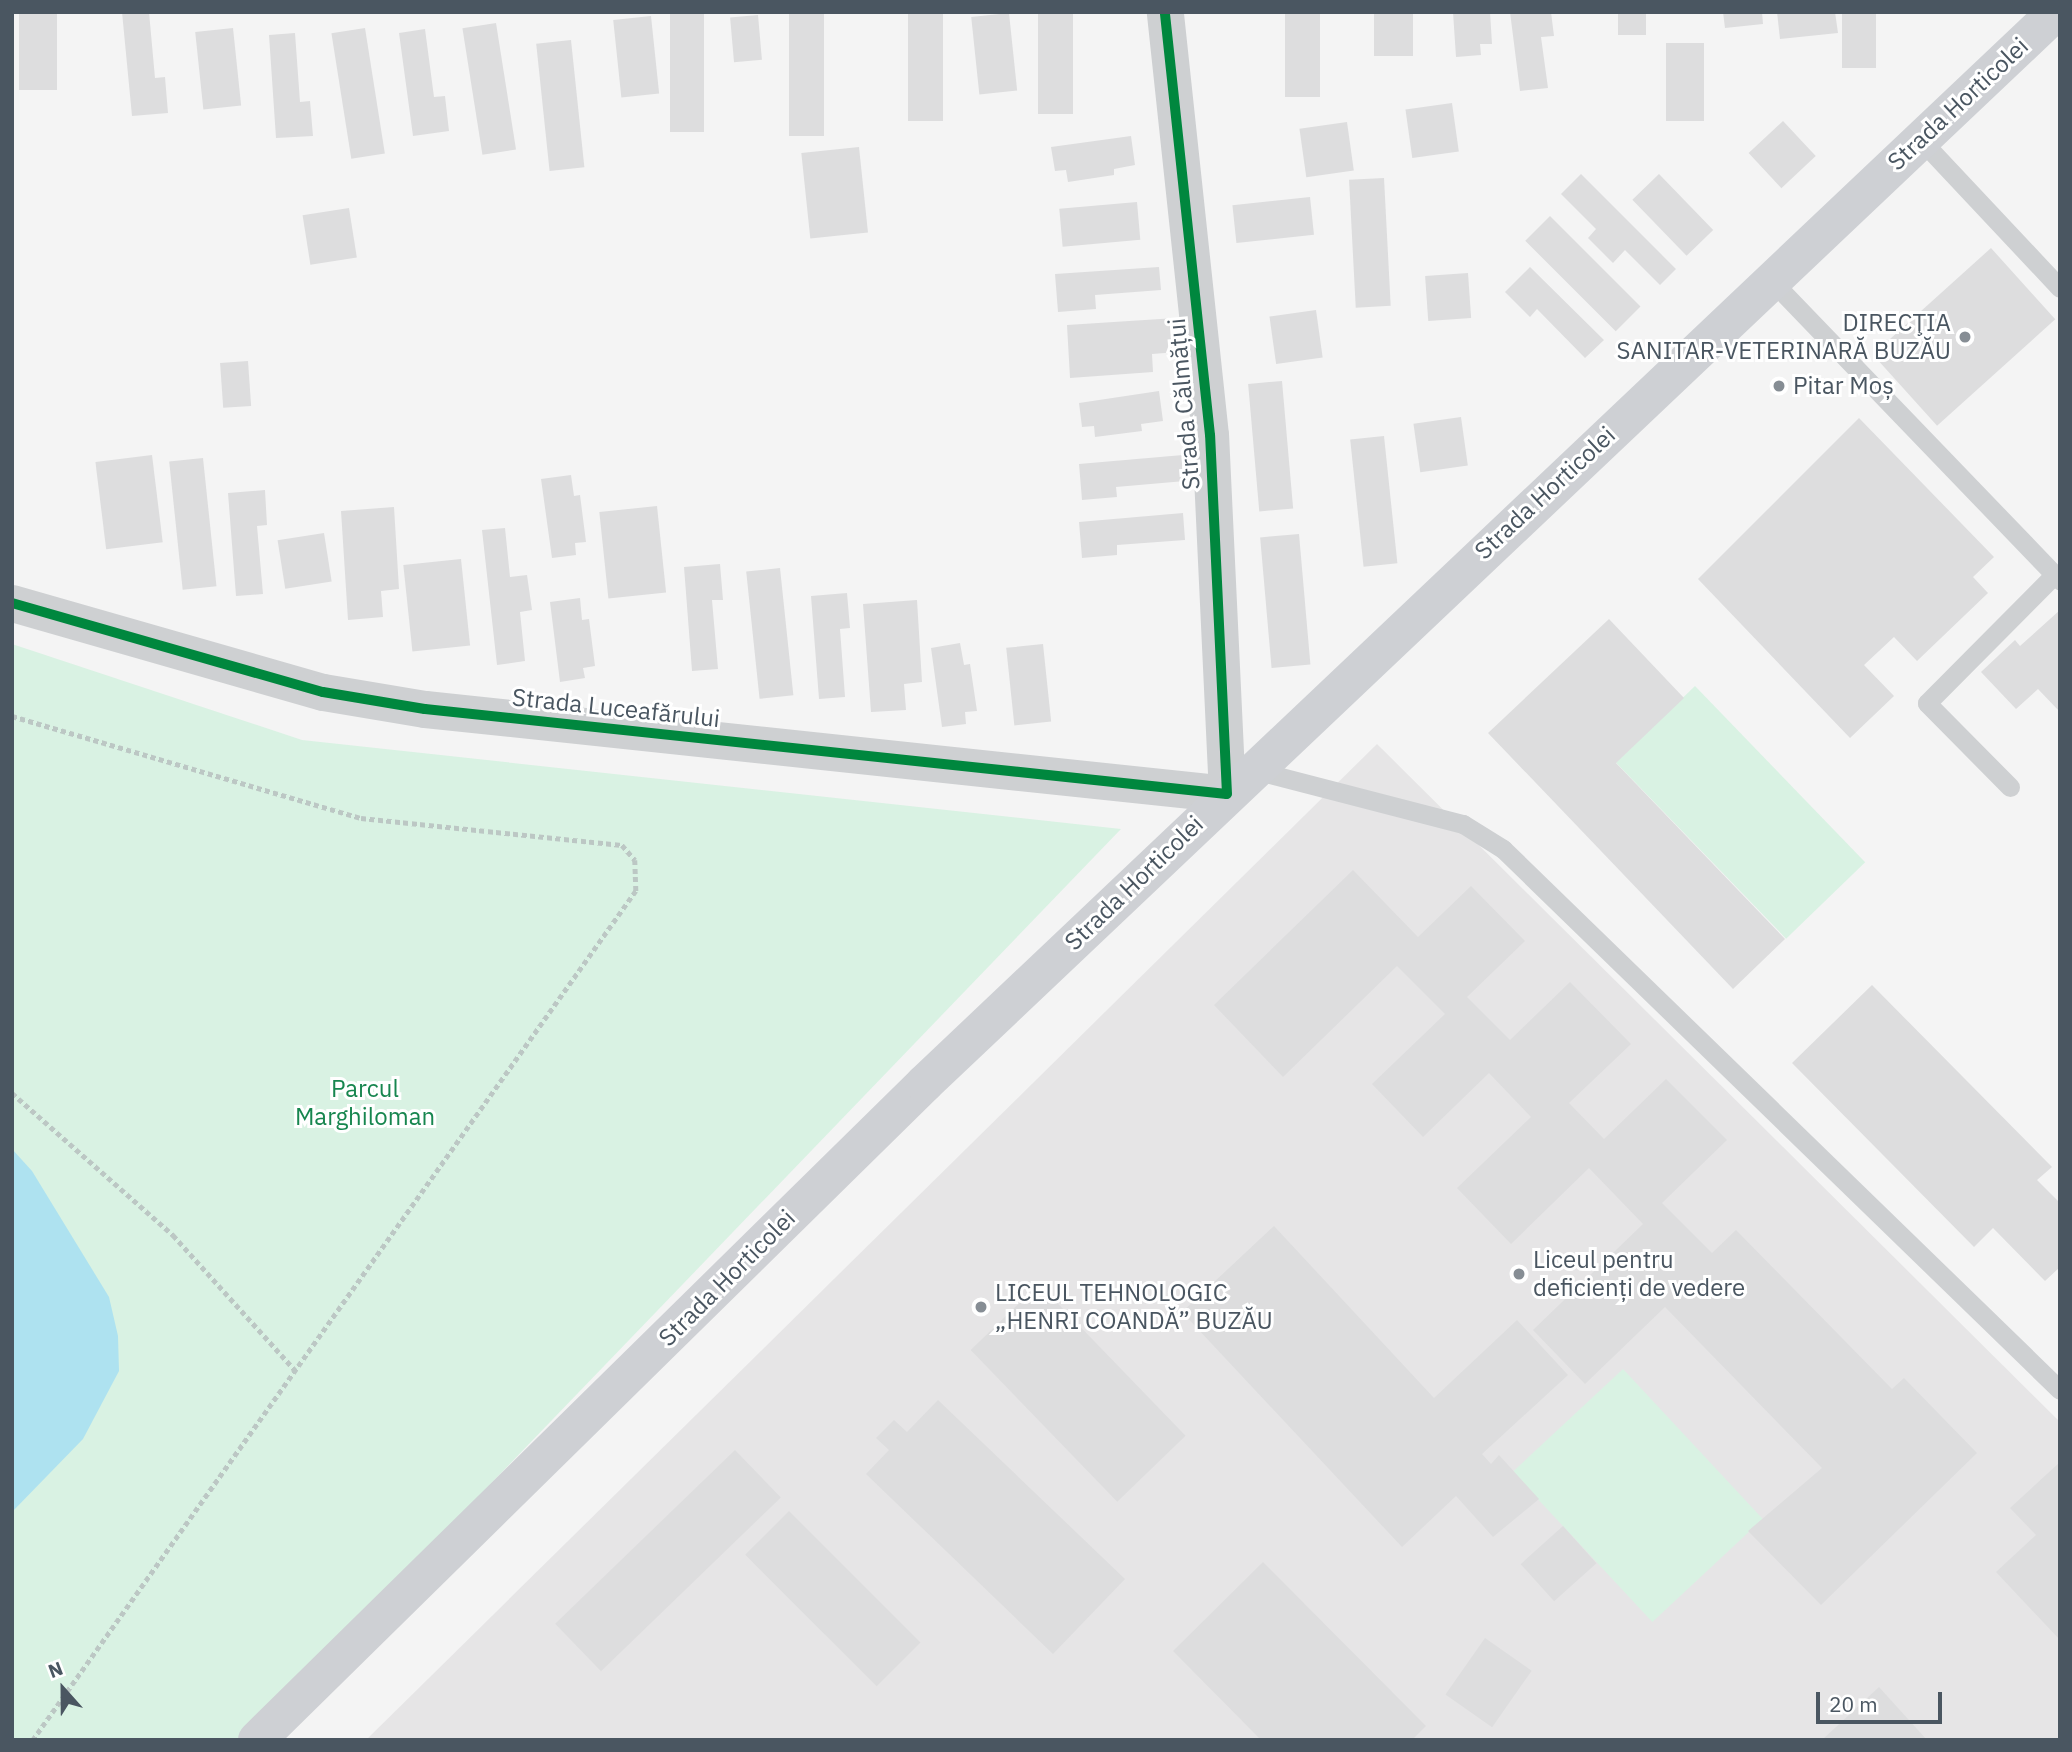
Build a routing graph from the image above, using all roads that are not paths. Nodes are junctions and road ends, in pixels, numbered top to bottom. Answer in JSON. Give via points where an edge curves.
{"nodes":[{"id":1,"x":1165,"y":12,"type":"edge"},
{"id":2,"x":2056,"y":12,"type":"edge"},
{"id":3,"x":1920,"y":139,"type":"junction"},
{"id":4,"x":1771,"y":280,"type":"junction"},
{"id":5,"x":2060,"y":288,"type":"edge"},
{"id":6,"x":2057,"y":578,"type":"edge"},
{"id":7,"x":12,"y":603,"type":"edge"},
{"id":8,"x":1240,"y":782,"type":"junction"},
{"id":9,"x":2010,"y":787,"type":"dead end"},
{"id":10,"x":2060,"y":1390,"type":"edge"},
{"id":11,"x":257,"y":1740,"type":"edge"}],
"edges":[{"from":1,"to":8,"type":"street","name":"Strada Călmățui","via":[[1210,435]]},
{"from":2,"to":3,"type":"main road","name":"Strada Horticolei"},
{"from":3,"to":4,"type":"main road","name":"Strada Horticolei"},
{"from":3,"to":5,"type":"lane"},
{"from":4,"to":6,"type":"lane"},
{"from":4,"to":8,"type":"main road","name":"Strada Horticolei"},
{"from":6,"to":9,"type":"lane","via":[[1927,703]]},
{"from":7,"to":8,"type":"street","name":"Strada Luceafărului","via":[[323,692],[425,709]]},
{"from":8,"to":10,"type":"lane","via":[[1463,824],[1503,849]]},
{"from":8,"to":11,"type":"main road","name":"Strada Horticolei","via":[[924,1084]]}]}
